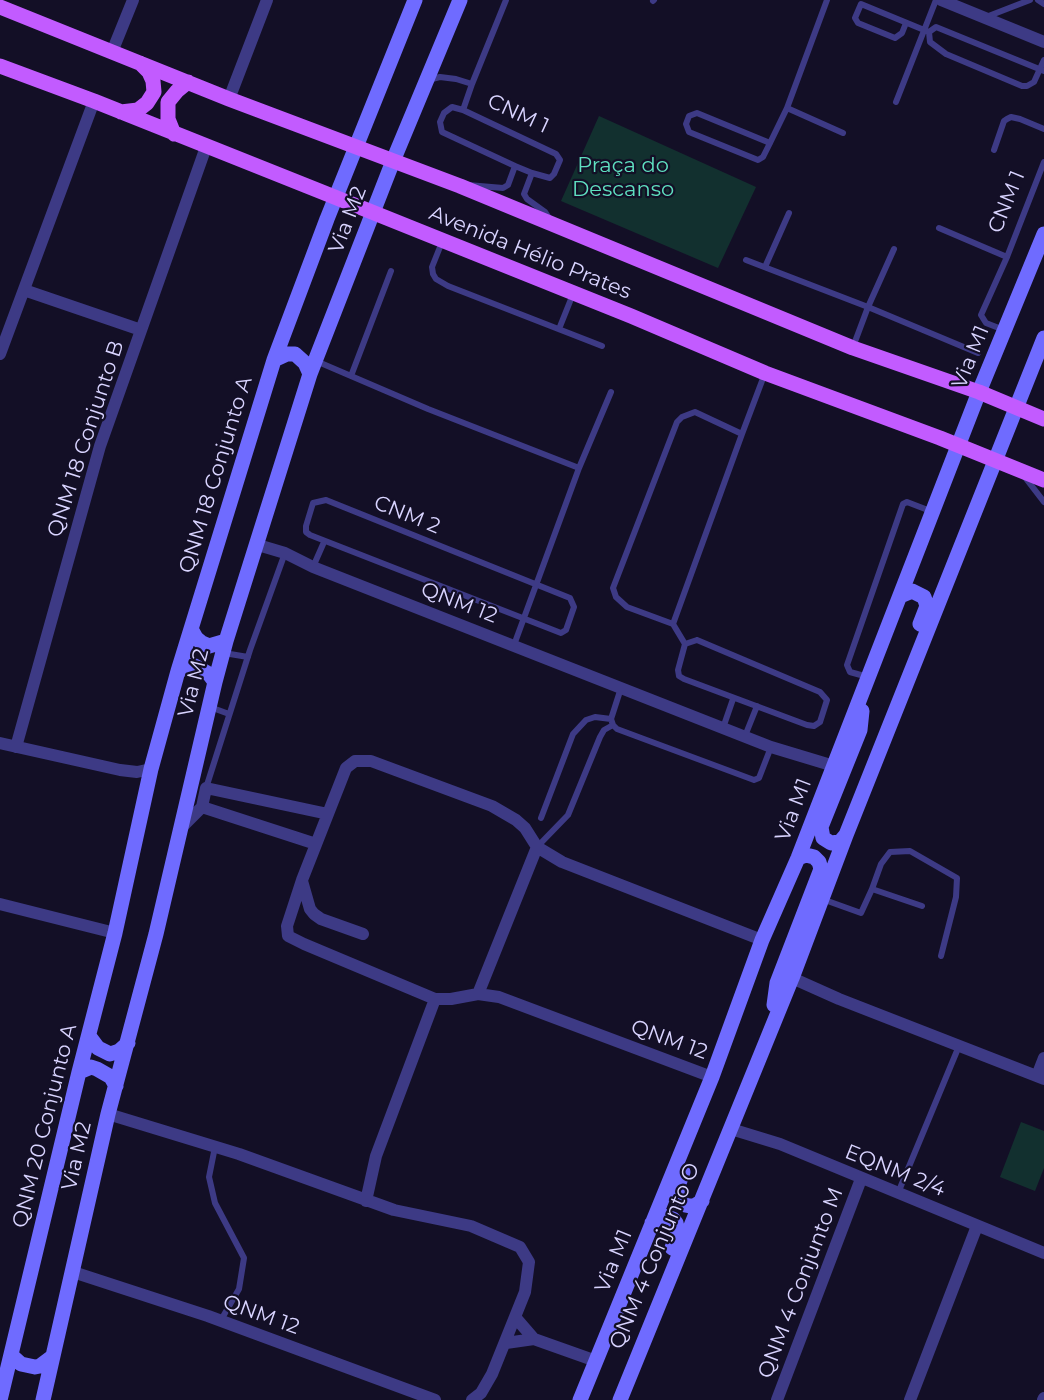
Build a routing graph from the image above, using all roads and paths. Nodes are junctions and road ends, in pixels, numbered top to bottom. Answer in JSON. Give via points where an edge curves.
{"nodes":[{"id":1,"x":133,"y":0,"type":"edge"},
{"id":2,"x":267,"y":0,"type":"edge"},
{"id":3,"x":415,"y":0,"type":"edge"},
{"id":4,"x":460,"y":0,"type":"edge"},
{"id":5,"x":506,"y":0,"type":"edge"},
{"id":6,"x":826,"y":0,"type":"edge"},
{"id":7,"x":936,"y":0,"type":"edge"},
{"id":8,"x":941,"y":0,"type":"edge"},
{"id":9,"x":1030,"y":0,"type":"edge"},
{"id":10,"x":1038,"y":0,"type":"edge"},
{"id":11,"x":1044,"y":4,"type":"edge"},
{"id":12,"x":0,"y":8,"type":"edge"},
{"id":13,"x":986,"y":17,"type":"junction"},
{"id":14,"x":906,"y":23,"type":"junction"},
{"id":15,"x":926,"y":31,"type":"junction"},
{"id":16,"x":1044,"y":42,"type":"edge"},
{"id":17,"x":112,"y":52,"type":"junction"},
{"id":18,"x":1044,"y":60,"type":"edge"},
{"id":19,"x":140,"y":63,"type":"junction"},
{"id":20,"x":0,"y":66,"type":"edge"},
{"id":21,"x":1042,"y":70,"type":"edge"},
{"id":22,"x":428,"y":80,"type":"junction"},
{"id":23,"x":188,"y":82,"type":"junction"},
{"id":24,"x":472,"y":84,"type":"junction"},
{"id":25,"x":229,"y":99,"type":"junction"},
{"id":26,"x":94,"y":101,"type":"junction"},
{"id":27,"x":896,"y":102,"type":"dead end"},
{"id":28,"x":787,"y":108,"type":"junction"},
{"id":29,"x":463,"y":110,"type":"junction"},
{"id":30,"x":121,"y":112,"type":"junction"},
{"id":31,"x":1044,"y":129,"type":"edge"},
{"id":32,"x":843,"y":133,"type":"dead end"},
{"id":33,"x":174,"y":134,"type":"junction"},
{"id":34,"x":770,"y":143,"type":"junction"},
{"id":35,"x":357,"y":146,"type":"junction"},
{"id":36,"x":206,"y":147,"type":"junction"},
{"id":37,"x":994,"y":150,"type":"dead end"},
{"id":38,"x":393,"y":161,"type":"junction"},
{"id":39,"x":1044,"y":162,"type":"edge"},
{"id":40,"x":515,"y":166,"type":"junction"},
{"id":41,"x":532,"y":173,"type":"junction"},
{"id":42,"x":460,"y":186,"type":"junction"},
{"id":43,"x":336,"y":198,"type":"junction"},
{"id":44,"x":789,"y":213,"type":"dead end"},
{"id":45,"x":374,"y":214,"type":"junction"},
{"id":46,"x":550,"y":222,"type":"junction"},
{"id":47,"x":939,"y":228,"type":"dead end"},
{"id":48,"x":1044,"y":234,"type":"edge"},
{"id":49,"x":442,"y":241,"type":"junction"},
{"id":50,"x":894,"y":249,"type":"dead end"},
{"id":51,"x":1007,"y":257,"type":"junction"},
{"id":52,"x":746,"y":260,"type":"dead end"},
{"id":53,"x":765,"y":267,"type":"junction"},
{"id":54,"x":391,"y":272,"type":"dead end"},
{"id":55,"x":24,"y":290,"type":"junction"},
{"id":56,"x":573,"y":294,"type":"junction"},
{"id":57,"x":868,"y":307,"type":"junction"},
{"id":58,"x":559,"y":329,"type":"junction"},
{"id":59,"x":141,"y":330,"type":"junction"},
{"id":60,"x":1005,"y":330,"type":"junction"},
{"id":61,"x":1044,"y":338,"type":"edge"},
{"id":62,"x":602,"y":346,"type":"dead end"},
{"id":63,"x":853,"y":348,"type":"junction"},
{"id":64,"x":978,"y":353,"type":"dead end"},
{"id":65,"x":0,"y":354,"type":"edge"},
{"id":66,"x":274,"y":360,"type":"junction"},
{"id":67,"x":313,"y":367,"type":"junction"},
{"id":68,"x":765,"y":373,"type":"junction"},
{"id":69,"x":351,"y":376,"type":"junction"},
{"id":70,"x":611,"y":392,"type":"dead end"},
{"id":71,"x":979,"y":392,"type":"junction"},
{"id":72,"x":1016,"y":407,"type":"junction"},
{"id":73,"x":1044,"y":418,"type":"edge"},
{"id":74,"x":742,"y":434,"type":"junction"},
{"id":75,"x":959,"y":445,"type":"junction"},
{"id":76,"x":995,"y":460,"type":"junction"},
{"id":77,"x":579,"y":468,"type":"junction"},
{"id":78,"x":1020,"y":470,"type":"junction"},
{"id":79,"x":1044,"y":480,"type":"edge"},
{"id":80,"x":1044,"y":502,"type":"edge"},
{"id":81,"x":933,"y":512,"type":"junction"},
{"id":82,"x":324,"y":542,"type":"junction"},
{"id":83,"x":258,"y":545,"type":"junction"},
{"id":84,"x":285,"y":553,"type":"junction"},
{"id":85,"x":313,"y":567,"type":"junction"},
{"id":86,"x":536,"y":584,"type":"junction"},
{"id":87,"x":900,"y":596,"type":"junction"},
{"id":88,"x":524,"y":618,"type":"junction"},
{"id":89,"x":673,"y":624,"type":"junction"},
{"id":90,"x":191,"y":629,"type":"junction"},
{"id":91,"x":686,"y":644,"type":"junction"},
{"id":92,"x":514,"y":645,"type":"junction"},
{"id":93,"x":225,"y":647,"type":"junction"},
{"id":94,"x":248,"y":657,"type":"junction"},
{"id":95,"x":178,"y":671,"type":"junction"},
{"id":96,"x":215,"y":682,"type":"junction"},
{"id":97,"x":867,"y":682,"type":"junction"},
{"id":98,"x":621,"y":688,"type":"junction"},
{"id":99,"x":905,"y":688,"type":"junction"},
{"id":100,"x":733,"y":699,"type":"junction"},
{"id":101,"x":757,"y":706,"type":"junction"},
{"id":102,"x":209,"y":707,"type":"junction"},
{"id":103,"x":229,"y":714,"type":"junction"},
{"id":104,"x":612,"y":722,"type":"junction"},
{"id":105,"x":723,"y":728,"type":"junction"},
{"id":106,"x":745,"y":736,"type":"junction"},
{"id":107,"x":0,"y":742,"type":"edge"},
{"id":108,"x":16,"y":747,"type":"junction"},
{"id":109,"x":771,"y":747,"type":"junction"},
{"id":110,"x":834,"y":766,"type":"junction"},
{"id":111,"x":150,"y":769,"type":"junction"},
{"id":112,"x":206,"y":788,"type":"junction"},
{"id":113,"x":202,"y":807,"type":"junction"},
{"id":114,"x":328,"y":814,"type":"junction"},
{"id":115,"x":541,"y":818,"type":"dead end"},
{"id":116,"x":181,"y":828,"type":"junction"},
{"id":117,"x":846,"y":835,"type":"junction"},
{"id":118,"x":316,"y":844,"type":"junction"},
{"id":119,"x":537,"y":847,"type":"junction"},
{"id":120,"x":798,"y":858,"type":"junction"},
{"id":121,"x":302,"y":880,"type":"junction"},
{"id":122,"x":872,"y":889,"type":"junction"},
{"id":123,"x":822,"y":899,"type":"junction"},
{"id":124,"x":0,"y":904,"type":"edge"},
{"id":125,"x":922,"y":906,"type":"dead end"},
{"id":126,"x":115,"y":933,"type":"junction"},
{"id":127,"x":363,"y":934,"type":"dead end"},
{"id":128,"x":762,"y":940,"type":"junction"},
{"id":129,"x":941,"y":956,"type":"dead end"},
{"id":130,"x":792,"y":978,"type":"junction"},
{"id":131,"x":478,"y":994,"type":"junction"},
{"id":132,"x":435,"y":999,"type":"junction"},
{"id":133,"x":769,"y":1032,"type":"junction"},
{"id":134,"x":89,"y":1036,"type":"junction"},
{"id":135,"x":726,"y":1039,"type":"junction"},
{"id":136,"x":128,"y":1043,"type":"junction"},
{"id":137,"x":959,"y":1046,"type":"junction"},
{"id":138,"x":1044,"y":1058,"type":"edge"},
{"id":139,"x":79,"y":1072,"type":"junction"},
{"id":140,"x":712,"y":1077,"type":"junction"},
{"id":141,"x":1040,"y":1078,"type":"edge"},
{"id":142,"x":116,"y":1086,"type":"junction"},
{"id":143,"x":108,"y":1114,"type":"junction"},
{"id":144,"x":731,"y":1129,"type":"junction"},
{"id":145,"x":215,"y":1147,"type":"junction"},
{"id":146,"x":861,"y":1179,"type":"junction"},
{"id":147,"x":898,"y":1194,"type":"junction"},
{"id":148,"x":366,"y":1201,"type":"junction"},
{"id":149,"x":702,"y":1201,"type":"junction"},
{"id":150,"x":652,"y":1222,"type":"junction"},
{"id":151,"x":977,"y":1226,"type":"junction"},
{"id":152,"x":1044,"y":1252,"type":"edge"},
{"id":153,"x":73,"y":1272,"type":"junction"},
{"id":154,"x":515,"y":1317,"type":"junction"},
{"id":155,"x":220,"y":1321,"type":"junction"},
{"id":156,"x":534,"y":1339,"type":"junction"},
{"id":157,"x":506,"y":1343,"type":"junction"},
{"id":158,"x":11,"y":1355,"type":"junction"},
{"id":159,"x":52,"y":1357,"type":"junction"},
{"id":160,"x":596,"y":1361,"type":"junction"},
{"id":161,"x":634,"y":1361,"type":"junction"},
{"id":162,"x":0,"y":1400,"type":"edge"},
{"id":163,"x":43,"y":1400,"type":"edge"},
{"id":164,"x":435,"y":1400,"type":"edge"},
{"id":165,"x":472,"y":1400,"type":"edge"},
{"id":166,"x":580,"y":1400,"type":"edge"},
{"id":167,"x":620,"y":1400,"type":"edge"},
{"id":168,"x":777,"y":1400,"type":"edge"},
{"id":169,"x":910,"y":1400,"type":"edge"}],
"edges":[{"from":1,"to":17,"type":"street"},
{"from":2,"to":25,"type":"street"},
{"from":3,"to":35,"type":"main road","name":"Via M2"},
{"from":4,"to":22,"type":"main road","name":"Via M2"},
{"from":5,"to":24,"type":"lane","name":"CNM 1"},
{"from":6,"to":28,"type":"lane"},
{"from":7,"to":15,"type":"lane"},
{"from":8,"to":13,"type":"street"},
{"from":9,"to":13,"type":"lane"},
{"from":10,"to":11,"type":"lane"},
{"from":12,"to":17,"type":"main road","name":"Avenida Hélio Prates"},
{"from":13,"to":16,"type":"street"},
{"from":14,"to":14,"type":"lane","via":[[861,4],[855,20],[895,38]]},
{"from":14,"to":15,"type":"lane"},
{"from":15,"to":21,"type":"lane","via":[[936,27]]},
{"from":15,"to":21,"type":"lane","via":[[938,50],[1022,86],[1031,85]]},
{"from":15,"to":27,"type":"lane"},
{"from":17,"to":19,"type":"main road","name":"Avenida Hélio Prates"},
{"from":18,"to":21,"type":"lane"},
{"from":19,"to":23,"type":"main road","name":"Avenida Hélio Prates"},
{"from":19,"to":30,"type":"main road","via":[[149,72],[153,92],[138,110]]},
{"from":20,"to":26,"type":"main road","name":"Avenida Hélio Prates"},
{"from":22,"to":24,"type":"lane","name":"CNM 1","via":[[445,78]]},
{"from":22,"to":38,"type":"main road","name":"Via M2"},
{"from":23,"to":25,"type":"main road","name":"Avenida Hélio Prates"},
{"from":23,"to":33,"type":"main road","via":[[168,102],[168,119]]},
{"from":24,"to":29,"type":"lane","name":"CNM 1"},
{"from":25,"to":35,"type":"main road","name":"Avenida Hélio Prates"},
{"from":26,"to":30,"type":"main road","name":"Avenida Hélio Prates"},
{"from":26,"to":55,"type":"street"},
{"from":28,"to":32,"type":"lane"},
{"from":28,"to":34,"type":"lane"},
{"from":29,"to":40,"type":"lane","name":"CNM 1","via":[[452,107],[444,113],[440,122],[442,132]]},
{"from":29,"to":41,"type":"lane","name":"CNM 1","via":[[559,156],[550,178]]},
{"from":30,"to":33,"type":"main road","name":"Avenida Hélio Prates"},
{"from":31,"to":37,"type":"lane","name":"CNM 1","via":[[1011,117],[1004,121]]},
{"from":33,"to":36,"type":"main road","name":"Avenida Hélio Prates"},
{"from":34,"to":34,"type":"lane","via":[[758,160],[689,132],[688,116],[697,113]]},
{"from":35,"to":38,"type":"main road","name":"Avenida Hélio Prates"},
{"from":35,"to":43,"type":"main road","name":"Via M2"},
{"from":36,"to":43,"type":"main road","name":"Avenida Hélio Prates"},
{"from":36,"to":59,"type":"street","name":"QNM 18 Conjunto B"},
{"from":38,"to":42,"type":"main road","name":"Avenida Hélio Prates"},
{"from":38,"to":45,"type":"main road","name":"Via M2"},
{"from":39,"to":51,"type":"lane","name":"CNM 1"},
{"from":40,"to":41,"type":"lane"},
{"from":40,"to":42,"type":"lane","via":[[508,185],[502,188]]},
{"from":41,"to":46,"type":"lane","via":[[524,194],[545,212]]},
{"from":42,"to":46,"type":"main road","name":"Avenida Hélio Prates"},
{"from":43,"to":45,"type":"main road","name":"Avenida Hélio Prates"},
{"from":43,"to":66,"type":"main road","name":"QNM 18 Conjunto A"},
{"from":44,"to":53,"type":"lane"},
{"from":45,"to":49,"type":"main road","name":"Avenida Hélio Prates"},
{"from":45,"to":67,"type":"main road","name":"Via M2"},
{"from":46,"to":63,"type":"main road","name":"Avenida Hélio Prates"},
{"from":47,"to":51,"type":"lane","name":"CNM 1"},
{"from":48,"to":60,"type":"main road","name":"Via M1"},
{"from":49,"to":56,"type":"main road","name":"Avenida Hélio Prates"},
{"from":49,"to":58,"type":"lane","via":[[432,267],[436,279]]},
{"from":50,"to":57,"type":"lane"},
{"from":51,"to":60,"type":"lane","name":"CNM 1","via":[[981,315],[986,323]]},
{"from":52,"to":53,"type":"lane"},
{"from":53,"to":57,"type":"lane"},
{"from":54,"to":69,"type":"lane"},
{"from":55,"to":59,"type":"street"},
{"from":55,"to":65,"type":"street"},
{"from":56,"to":58,"type":"lane"},
{"from":56,"to":68,"type":"main road","name":"Avenida Hélio Prates"},
{"from":57,"to":63,"type":"lane"},
{"from":57,"to":64,"type":"lane"},
{"from":58,"to":62,"type":"lane"},
{"from":59,"to":108,"type":"street","name":"QNM 18 Conjunto B","via":[[100,446]]},
{"from":60,"to":71,"type":"main road","name":"Via M1"},
{"from":61,"to":72,"type":"main road"},
{"from":63,"to":71,"type":"main road","name":"Avenida Hélio Prates"},
{"from":66,"to":67,"type":"main road","via":[[295,354]]},
{"from":66,"to":90,"type":"main road","name":"QNM 18 Conjunto A"},
{"from":67,"to":69,"type":"lane"},
{"from":67,"to":83,"type":"main road","name":"Via M2"},
{"from":68,"to":74,"type":"lane"},
{"from":68,"to":75,"type":"main road","name":"Avenida Hélio Prates"},
{"from":69,"to":77,"type":"lane"},
{"from":70,"to":77,"type":"lane"},
{"from":71,"to":72,"type":"main road","name":"Avenida Hélio Prates"},
{"from":71,"to":75,"type":"main road","name":"Via M1"},
{"from":72,"to":73,"type":"main road","name":"Avenida Hélio Prates"},
{"from":72,"to":76,"type":"main road"},
{"from":74,"to":89,"type":"lane"},
{"from":74,"to":89,"type":"lane","via":[[695,412],[677,422],[613,588],[627,607]]},
{"from":75,"to":76,"type":"main road","name":"Avenida Hélio Prates"},
{"from":75,"to":81,"type":"main road","name":"Via M1"},
{"from":76,"to":78,"type":"main road","name":"Avenida Hélio Prates"},
{"from":76,"to":99,"type":"main road"},
{"from":77,"to":86,"type":"lane"},
{"from":78,"to":79,"type":"main road","name":"Avenida Hélio Prates"},
{"from":78,"to":80,"type":"lane"},
{"from":81,"to":87,"type":"main road","name":"Via M1"},
{"from":81,"to":97,"type":"lane","via":[[903,504],[847,664],[850,672]]},
{"from":82,"to":85,"type":"lane"},
{"from":82,"to":86,"type":"lane","name":"CNM 2","via":[[306,532],[306,526],[313,503],[326,500]]},
{"from":82,"to":88,"type":"lane","name":"CNM 2"},
{"from":83,"to":84,"type":"street","name":"QNM 12"},
{"from":83,"to":93,"type":"main road","name":"Via M2"},
{"from":84,"to":85,"type":"street","name":"QNM 12"},
{"from":84,"to":94,"type":"lane"},
{"from":85,"to":92,"type":"street","name":"QNM 12"},
{"from":86,"to":88,"type":"lane"},
{"from":86,"to":88,"type":"lane","name":"CNM 2","via":[[573,601],[566,630],[561,633]]},
{"from":87,"to":97,"type":"main road","name":"Via M1"},
{"from":87,"to":99,"type":"main road","via":[[907,591],[916,592],[924,597],[927,606],[910,652]]},
{"from":88,"to":92,"type":"lane"},
{"from":89,"to":91,"type":"lane"},
{"from":90,"to":93,"type":"main road","via":[[202,644]]},
{"from":90,"to":95,"type":"main road","name":"QNM 18 Conjunto A"},
{"from":91,"to":100,"type":"lane","via":[[679,676]]},
{"from":91,"to":101,"type":"lane","via":[[697,640],[820,692],[827,700],[820,722],[814,726]]},
{"from":92,"to":98,"type":"street","name":"QNM 12"},
{"from":93,"to":94,"type":"lane"},
{"from":93,"to":96,"type":"main road","name":"Via M2"},
{"from":94,"to":103,"type":"lane"},
{"from":95,"to":96,"type":"main road","via":[[193,665]]},
{"from":95,"to":111,"type":"main road","name":"QNM 18 Conjunto A"},
{"from":96,"to":102,"type":"main road","name":"Via M2"},
{"from":97,"to":110,"type":"main road","name":"Via M1"},
{"from":97,"to":117,"type":"main road","via":[[860,730],[821,826],[823,838],[831,843],[840,842]]},
{"from":98,"to":104,"type":"lane"},
{"from":98,"to":105,"type":"street","name":"QNM 12"},
{"from":99,"to":117,"type":"main road"},
{"from":100,"to":101,"type":"lane"},
{"from":100,"to":105,"type":"lane"},
{"from":101,"to":106,"type":"lane"},
{"from":102,"to":103,"type":"lane"},
{"from":102,"to":116,"type":"main road","name":"Via M2"},
{"from":103,"to":112,"type":"lane"},
{"from":104,"to":109,"type":"lane","via":[[617,729],[754,780],[759,778]]},
{"from":104,"to":115,"type":"lane","via":[[595,717],[586,720],[573,734]]},
{"from":104,"to":119,"type":"lane","via":[[600,737],[568,815]]},
{"from":105,"to":106,"type":"street","name":"QNM 12"},
{"from":106,"to":109,"type":"street","name":"QNM 12"},
{"from":107,"to":108,"type":"street"},
{"from":108,"to":111,"type":"street","via":[[120,770]]},
{"from":109,"to":110,"type":"street","name":"QNM 12"},
{"from":110,"to":120,"type":"main road","name":"Via M1"},
{"from":111,"to":126,"type":"main road"},
{"from":112,"to":113,"type":"street"},
{"from":112,"to":114,"type":"street"},
{"from":113,"to":116,"type":"street"},
{"from":113,"to":118,"type":"street"},
{"from":114,"to":118,"type":"street","name":"QNM 12"},
{"from":114,"to":119,"type":"street","name":"QNM 12","via":[[346,768],[355,761],[371,761],[492,806],[520,824]]},
{"from":116,"to":136,"type":"main road","name":"Via M2"},
{"from":117,"to":123,"type":"main road"},
{"from":118,"to":121,"type":"street","name":"QNM 12"},
{"from":119,"to":128,"type":"street","name":"QNM 12","via":[[562,862]]},
{"from":119,"to":131,"type":"street"},
{"from":120,"to":128,"type":"main road","name":"Via M1"},
{"from":120,"to":133,"type":"main road","via":[[814,857],[821,869],[777,983]]},
{"from":121,"to":127,"type":"street","via":[[314,914]]},
{"from":121,"to":132,"type":"street","name":"QNM 12","via":[[289,915],[288,936]]},
{"from":122,"to":123,"type":"lane","via":[[861,913]]},
{"from":122,"to":125,"type":"lane"},
{"from":122,"to":129,"type":"lane","via":[[890,852],[910,852],[957,878]]},
{"from":123,"to":130,"type":"main road"},
{"from":124,"to":126,"type":"street"},
{"from":126,"to":134,"type":"main road","name":"QNM 20 Conjunto A"},
{"from":128,"to":135,"type":"main road","name":"Via M1"},
{"from":130,"to":133,"type":"main road"},
{"from":130,"to":137,"type":"street"},
{"from":131,"to":132,"type":"street","name":"QNM 12"},
{"from":131,"to":140,"type":"street","name":"QNM 12","via":[[499,997]]},
{"from":132,"to":148,"type":"street","via":[[376,1156]]},
{"from":133,"to":144,"type":"main road"},
{"from":134,"to":136,"type":"main road","via":[[98,1048],[111,1054]]},
{"from":134,"to":139,"type":"main road","name":"QNM 20 Conjunto A"},
{"from":135,"to":140,"type":"main road","name":"Via M1"},
{"from":135,"to":149,"type":"main road","via":[[719,1082],[677,1189],[678,1199],[685,1205],[694,1206]]},
{"from":136,"to":142,"type":"main road","name":"Via M2"},
{"from":137,"to":141,"type":"street"},
{"from":137,"to":147,"type":"lane"},
{"from":138,"to":141,"type":"street"},
{"from":139,"to":142,"type":"main road","via":[[97,1069],[111,1077]]},
{"from":139,"to":158,"type":"main road","name":"QNM 20 Conjunto A"},
{"from":140,"to":150,"type":"main road","name":"Via M1"},
{"from":142,"to":143,"type":"main road","name":"Via M2"},
{"from":143,"to":145,"type":"street"},
{"from":143,"to":153,"type":"main road","name":"Via M2"},
{"from":144,"to":146,"type":"street","name":"EQNM 2/4","via":[[780,1144]]},
{"from":144,"to":149,"type":"main road","name":"QNM 4 Conjunto O"},
{"from":145,"to":148,"type":"street"},
{"from":145,"to":155,"type":"lane","via":[[210,1177],[215,1203],[244,1258],[239,1289]]},
{"from":146,"to":147,"type":"street","name":"EQNM 2/4"},
{"from":146,"to":168,"type":"street","name":"QNM 4 Conjunto M"},
{"from":147,"to":151,"type":"street","name":"EQNM 2/4"},
{"from":148,"to":154,"type":"street","via":[[471,1226],[520,1247],[530,1269]]},
{"from":149,"to":161,"type":"main road","name":"QNM 4 Conjunto O"},
{"from":150,"to":160,"type":"main road","name":"Via M1"},
{"from":150,"to":161,"type":"main road","via":[[669,1217],[678,1232],[638,1329]]},
{"from":151,"to":152,"type":"street","name":"EQNM 2/4"},
{"from":151,"to":169,"type":"street"},
{"from":153,"to":155,"type":"street","name":"QNM 12"},
{"from":153,"to":159,"type":"main road","name":"Via M2"},
{"from":154,"to":156,"type":"street"},
{"from":154,"to":157,"type":"street"},
{"from":155,"to":164,"type":"street","name":"QNM 12"},
{"from":156,"to":157,"type":"street"},
{"from":156,"to":160,"type":"street"},
{"from":157,"to":165,"type":"street","via":[[481,1393]]},
{"from":158,"to":159,"type":"main road","via":[[21,1364],[35,1367]]},
{"from":158,"to":162,"type":"main road","name":"QNM 20 Conjunto A"},
{"from":159,"to":163,"type":"main road","name":"Via M2"},
{"from":160,"to":166,"type":"main road","name":"Via M1"},
{"from":161,"to":167,"type":"main road","name":"QNM 4 Conjunto O"}]}
